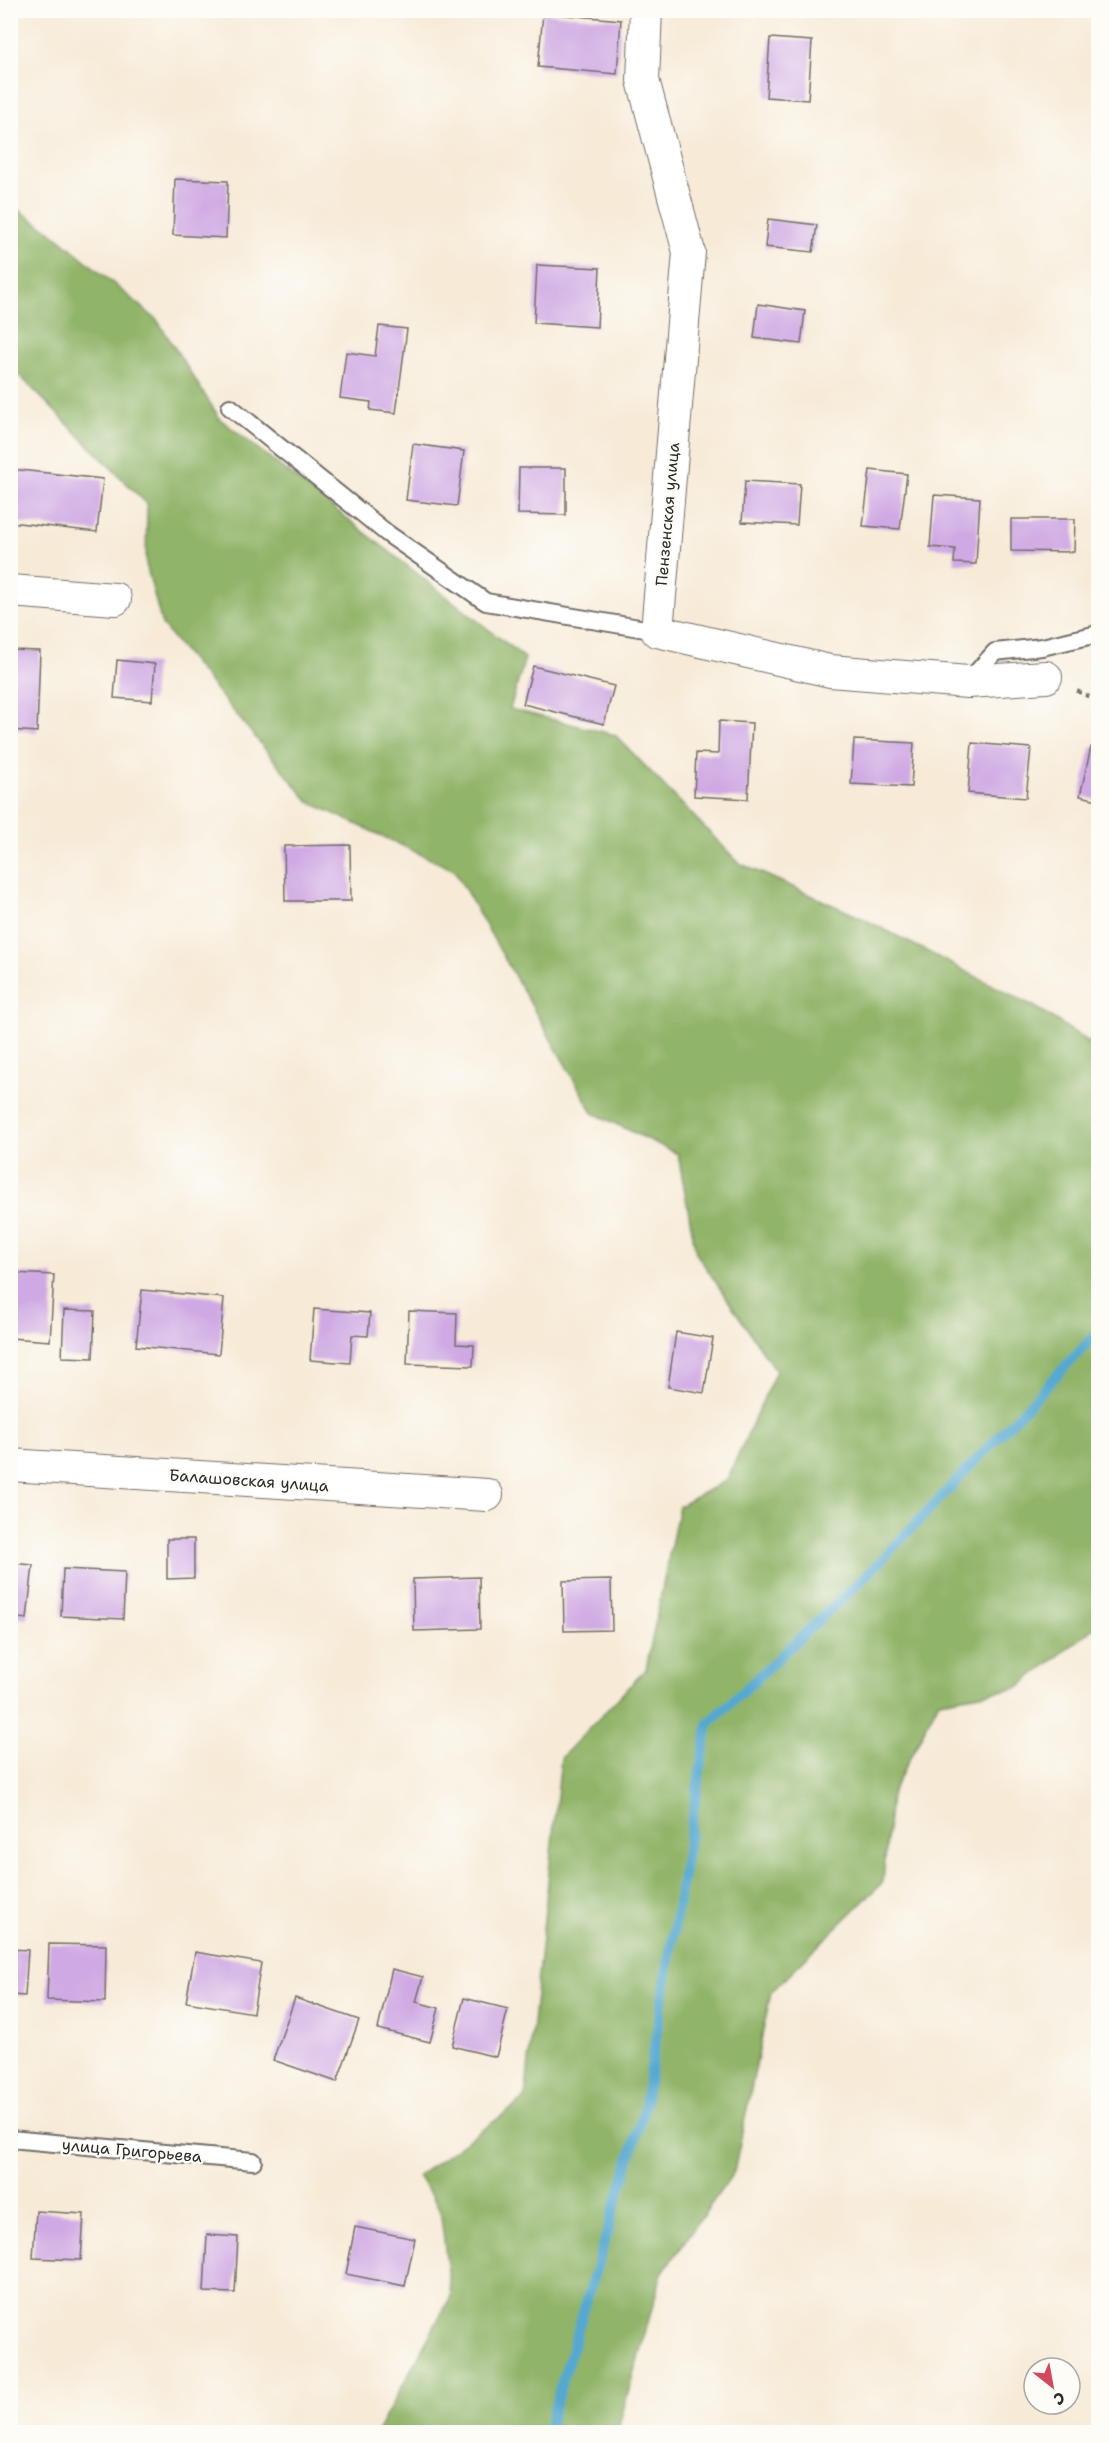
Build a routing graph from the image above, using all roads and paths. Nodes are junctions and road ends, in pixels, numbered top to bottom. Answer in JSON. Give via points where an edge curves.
{"nodes":[{"id":1,"x":646,"y":10,"type":"edge"},
{"id":2,"x":230,"y":407,"type":"dead end"},
{"id":3,"x":10,"y":591,"type":"edge"},
{"id":4,"x":115,"y":599,"type":"dead end"},
{"id":5,"x":657,"y":631,"type":"junction"},
{"id":6,"x":1098,"y":634,"type":"edge"},
{"id":7,"x":1046,"y":677,"type":"dead end"},
{"id":8,"x":968,"y":682,"type":"junction"},
{"id":9,"x":10,"y":1465,"type":"edge"},
{"id":10,"x":487,"y":1495,"type":"dead end"},
{"id":11,"x":10,"y":2139,"type":"edge"},
{"id":12,"x":253,"y":2160,"type":"dead end"}],
"edges":[{"from":1,"to":5,"type":"street","name":"Пензенская улица","via":[[643,80],[689,252]]},
{"from":2,"to":5,"type":"lane","via":[[388,534],[486,602]]},
{"from":3,"to":4,"type":"street"},
{"from":5,"to":8,"type":"street","via":[[830,671]]},
{"from":6,"to":8,"type":"lane","via":[[1042,647],[994,652]]},
{"from":7,"to":8,"type":"street"},
{"from":9,"to":10,"type":"street","name":"Балашовская улица"},
{"from":11,"to":12,"type":"lane","name":"улица Григорьева"}]}
